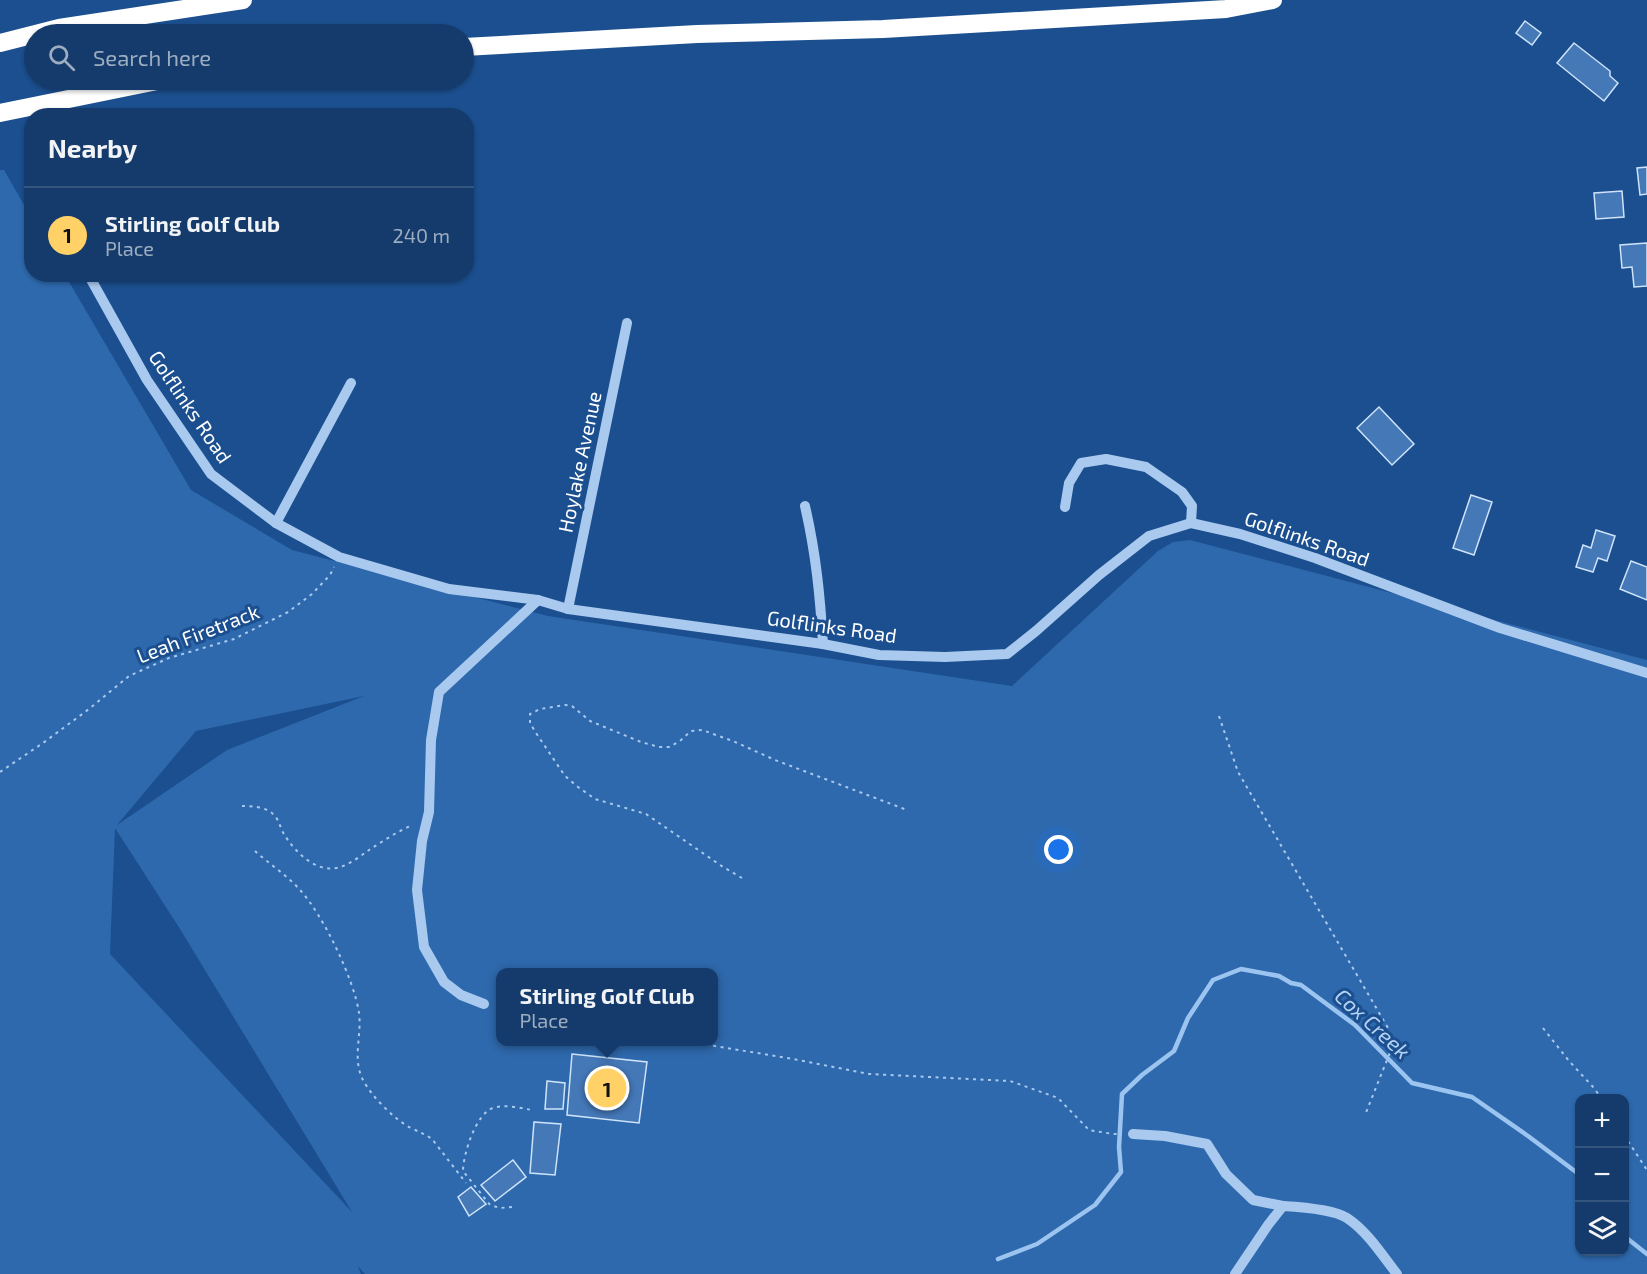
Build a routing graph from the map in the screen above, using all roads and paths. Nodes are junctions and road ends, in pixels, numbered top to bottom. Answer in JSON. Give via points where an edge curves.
{"nodes":[{"id":1,"x":243,"y":0,"type":"edge"},
{"id":2,"x":1273,"y":0,"type":"edge"},
{"id":3,"x":85,"y":24,"type":"edge"},
{"id":4,"x":24,"y":37,"type":"edge"},
{"id":5,"x":0,"y":43,"type":"edge"},
{"id":6,"x":474,"y":46,"type":"edge"},
{"id":7,"x":113,"y":90,"type":"edge"},
{"id":8,"x":24,"y":108,"type":"edge"},
{"id":9,"x":25,"y":108,"type":"edge"},
{"id":10,"x":0,"y":113,"type":"edge"},
{"id":11,"x":92,"y":282,"type":"edge"},
{"id":12,"x":627,"y":322,"type":"dead end"},
{"id":13,"x":351,"y":383,"type":"dead end"},
{"id":14,"x":805,"y":506,"type":"dead end"},
{"id":15,"x":1065,"y":507,"type":"dead end"},
{"id":16,"x":276,"y":522,"type":"junction"},
{"id":17,"x":1191,"y":523,"type":"junction"},
{"id":18,"x":339,"y":557,"type":"junction"},
{"id":19,"x":538,"y":600,"type":"junction"},
{"id":20,"x":568,"y":609,"type":"junction"},
{"id":21,"x":823,"y":644,"type":"junction"},
{"id":22,"x":1647,"y":674,"type":"edge"},
{"id":23,"x":1219,"y":716,"type":"dead end"},
{"id":24,"x":0,"y":772,"type":"edge"},
{"id":25,"x":242,"y":806,"type":"dead end"},
{"id":26,"x":907,"y":810,"type":"dead end"},
{"id":27,"x":419,"y":823,"type":"dead end"},
{"id":28,"x":255,"y":851,"type":"dead end"},
{"id":29,"x":742,"y":878,"type":"dead end"},
{"id":30,"x":484,"y":1004,"type":"dead end"},
{"id":31,"x":1543,"y":1028,"type":"dead end"},
{"id":32,"x":718,"y":1046,"type":"edge"},
{"id":33,"x":1598,"y":1094,"type":"edge"},
{"id":34,"x":532,"y":1110,"type":"dead end"},
{"id":35,"x":1365,"y":1115,"type":"dead end"},
{"id":36,"x":1113,"y":1134,"type":"dead end"},
{"id":37,"x":1133,"y":1134,"type":"dead end"},
{"id":38,"x":1629,"y":1143,"type":"edge"},
{"id":39,"x":1647,"y":1170,"type":"edge"},
{"id":40,"x":466,"y":1184,"type":"dead end"},
{"id":41,"x":1284,"y":1206,"type":"junction"},
{"id":42,"x":512,"y":1207,"type":"dead end"},
{"id":43,"x":1235,"y":1274,"type":"edge"},
{"id":44,"x":1397,"y":1274,"type":"edge"}],
"edges":[{"from":1,"to":3,"type":"highway"},
{"from":2,"to":6,"type":"highway","via":[[1204,11]]},
{"from":4,"to":5,"type":"highway"},
{"from":7,"to":9,"type":"highway"},
{"from":8,"to":10,"type":"highway"},
{"from":11,"to":16,"type":"street","name":"Golflinks Road","via":[[147,380],[211,474]]},
{"from":12,"to":20,"type":"street","name":"Hoylake Avenue"},
{"from":13,"to":16,"type":"street"},
{"from":14,"to":21,"type":"street","via":[[817,571]]},
{"from":15,"to":17,"type":"street","via":[[1069,483],[1081,463],[1106,459],[1146,467],[1182,492],[1192,506]]},
{"from":16,"to":18,"type":"street","name":"Golflinks Road"},
{"from":17,"to":21,"type":"street","name":"Golflinks Road","via":[[1149,536],[1007,654],[879,655]]},
{"from":17,"to":22,"type":"street","name":"Golflinks Road","via":[[1315,558],[1500,628]]},
{"from":18,"to":19,"type":"street","name":"Golflinks Road","via":[[449,589]]},
{"from":18,"to":24,"type":"path","name":"Leah Firetrack","via":[[312,594],[288,612],[234,639],[169,658],[129,676]]},
{"from":19,"to":20,"type":"street","name":"Golflinks Road"},
{"from":19,"to":30,"type":"street","via":[[439,692],[431,740],[429,812],[417,890],[424,947],[444,982],[461,995]]},
{"from":20,"to":21,"type":"street","name":"Golflinks Road"},
{"from":23,"to":35,"type":"path","via":[[1238,772],[1388,1028],[1393,1045]]},
{"from":25,"to":27,"type":"path","via":[[273,813],[300,854],[318,867],[335,869]]},
{"from":26,"to":29,"type":"path","via":[[702,730],[691,731],[669,747],[659,747],[590,721],[572,706],[540,709],[530,714],[536,733],[565,776],[578,787],[595,799],[646,814]]},
{"from":28,"to":40,"type":"path","via":[[300,889],[333,943],[358,1004],[358,1062],[363,1080],[389,1112],[432,1139]]},
{"from":31,"to":33,"type":"path"},
{"from":32,"to":36,"type":"path","via":[[868,1074],[1010,1081],[1058,1098],[1089,1130]]},
{"from":34,"to":42,"type":"path","via":[[505,1107],[485,1112],[463,1159],[463,1171],[490,1205]]},
{"from":37,"to":41,"type":"street","via":[[1207,1144],[1226,1174],[1253,1200]]},
{"from":38,"to":39,"type":"path"},
{"from":41,"to":43,"type":"street"},
{"from":41,"to":44,"type":"street","via":[[1311,1207],[1346,1217],[1365,1232]]}]}
